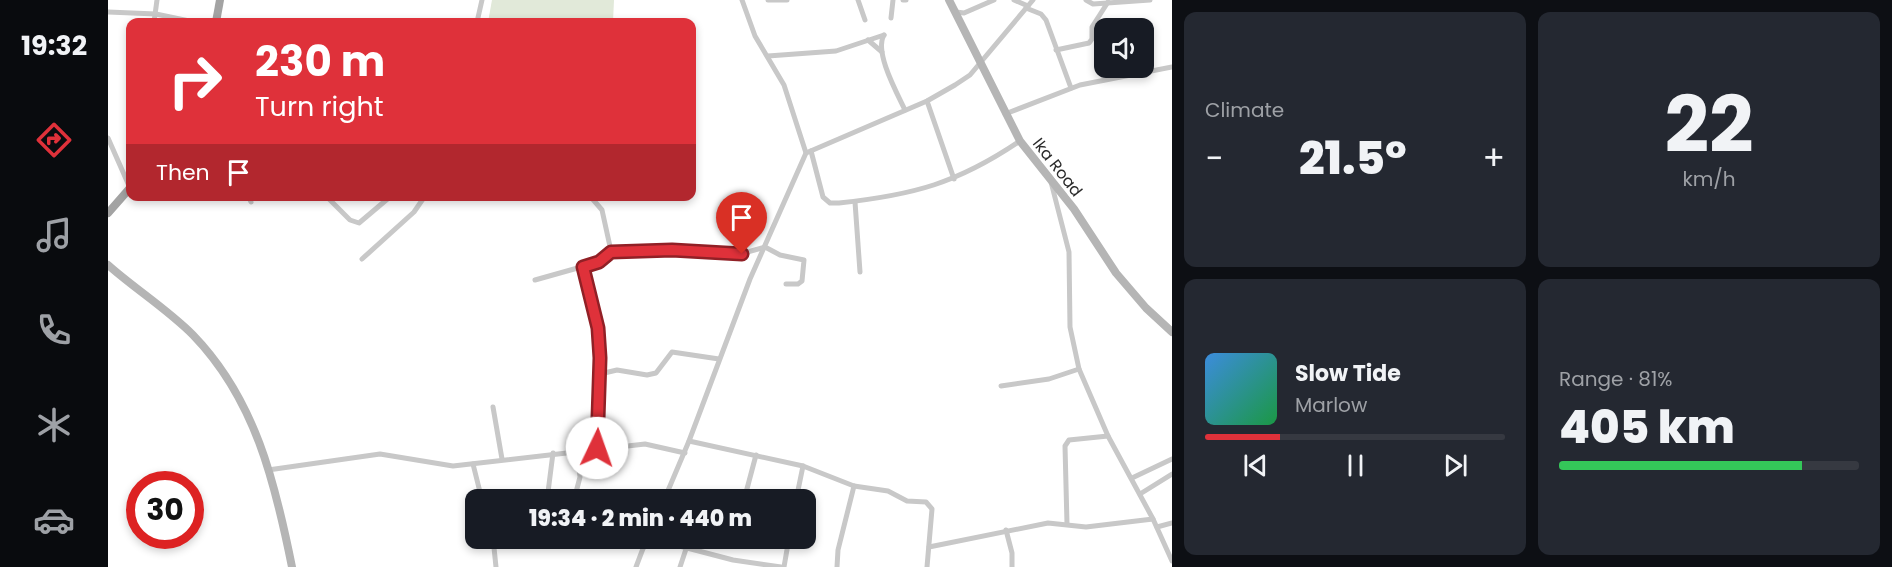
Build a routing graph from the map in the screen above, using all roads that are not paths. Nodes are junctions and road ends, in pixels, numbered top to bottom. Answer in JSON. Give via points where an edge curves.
{"nodes":[{"id":1,"x":157,"y":0,"type":"edge"},
{"id":2,"x":220,"y":0,"type":"edge"},
{"id":3,"x":482,"y":0,"type":"edge"},
{"id":4,"x":742,"y":0,"type":"edge"},
{"id":5,"x":768,"y":0,"type":"edge"},
{"id":6,"x":783,"y":0,"type":"edge"},
{"id":7,"x":858,"y":0,"type":"edge"},
{"id":8,"x":893,"y":0,"type":"edge"},
{"id":9,"x":949,"y":0,"type":"edge"},
{"id":10,"x":994,"y":0,"type":"edge"},
{"id":11,"x":1014,"y":0,"type":"edge"},
{"id":12,"x":1033,"y":0,"type":"edge"},
{"id":13,"x":1086,"y":0,"type":"edge"},
{"id":14,"x":1150,"y":0,"type":"edge"},
{"id":15,"x":1108,"y":2,"type":"junction"},
{"id":16,"x":1027,"y":7,"type":"junction"},
{"id":17,"x":954,"y":11,"type":"junction"},
{"id":18,"x":108,"y":12,"type":"edge"},
{"id":19,"x":156,"y":14,"type":"junction"},
{"id":20,"x":155,"y":18,"type":"edge"},
{"id":21,"x":175,"y":18,"type":"edge"},
{"id":22,"x":217,"y":18,"type":"edge"},
{"id":23,"x":478,"y":18,"type":"edge"},
{"id":24,"x":891,"y":18,"type":"dead end"},
{"id":25,"x":865,"y":20,"type":"dead end"},
{"id":26,"x":868,"y":40,"type":"junction"},
{"id":27,"x":1056,"y":50,"type":"junction"},
{"id":28,"x":883,"y":53,"type":"junction"},
{"id":29,"x":768,"y":56,"type":"junction"},
{"id":30,"x":980,"y":62,"type":"junction"},
{"id":31,"x":1172,"y":67,"type":"edge"},
{"id":32,"x":1071,"y":88,"type":"junction"},
{"id":33,"x":927,"y":100,"type":"junction"},
{"id":34,"x":905,"y":110,"type":"junction"},
{"id":35,"x":1005,"y":114,"type":"junction"},
{"id":36,"x":108,"y":138,"type":"edge"},
{"id":37,"x":1020,"y":141,"type":"junction"},
{"id":38,"x":808,"y":152,"type":"junction"},
{"id":39,"x":126,"y":179,"type":"edge"},
{"id":40,"x":954,"y":179,"type":"junction"},
{"id":41,"x":1050,"y":180,"type":"junction"},
{"id":42,"x":126,"y":193,"type":"edge"},
{"id":43,"x":331,"y":201,"type":"edge"},
{"id":44,"x":385,"y":201,"type":"edge"},
{"id":45,"x":422,"y":201,"type":"edge"},
{"id":46,"x":594,"y":201,"type":"edge"},
{"id":47,"x":855,"y":202,"type":"junction"},
{"id":48,"x":108,"y":213,"type":"edge"},
{"id":49,"x":765,"y":246,"type":"junction"},
{"id":50,"x":611,"y":252,"type":"junction"},
{"id":51,"x":362,"y":259,"type":"dead end"},
{"id":52,"x":108,"y":267,"type":"edge"},
{"id":53,"x":583,"y":267,"type":"junction"},
{"id":54,"x":860,"y":272,"type":"dead end"},
{"id":55,"x":534,"y":280,"type":"dead end"},
{"id":56,"x":786,"y":284,"type":"dead end"},
{"id":57,"x":1172,"y":332,"type":"edge"},
{"id":58,"x":719,"y":359,"type":"junction"},
{"id":59,"x":1079,"y":369,"type":"junction"},
{"id":60,"x":600,"y":374,"type":"junction"},
{"id":61,"x":1001,"y":386,"type":"dead end"},
{"id":62,"x":493,"y":407,"type":"dead end"},
{"id":63,"x":1108,"y":436,"type":"junction"},
{"id":64,"x":690,"y":441,"type":"junction"},
{"id":65,"x":597,"y":448,"type":"junction"},
{"id":66,"x":577,"y":450,"type":"junction"},
{"id":67,"x":553,"y":453,"type":"junction"},
{"id":68,"x":685,"y":453,"type":"junction"},
{"id":69,"x":756,"y":455,"type":"junction"},
{"id":70,"x":502,"y":459,"type":"junction"},
{"id":71,"x":1172,"y":459,"type":"edge"},
{"id":72,"x":472,"y":464,"type":"junction"},
{"id":73,"x":803,"y":466,"type":"junction"},
{"id":74,"x":268,"y":470,"type":"junction"},
{"id":75,"x":1172,"y":474,"type":"edge"},
{"id":76,"x":1132,"y":478,"type":"junction"},
{"id":77,"x":854,"y":486,"type":"junction"},
{"id":78,"x":479,"y":489,"type":"edge"},
{"id":79,"x":548,"y":489,"type":"edge"},
{"id":80,"x":577,"y":489,"type":"edge"},
{"id":81,"x":669,"y":489,"type":"edge"},
{"id":82,"x":747,"y":489,"type":"edge"},
{"id":83,"x":798,"y":489,"type":"edge"},
{"id":84,"x":1140,"y":494,"type":"junction"},
{"id":85,"x":1153,"y":519,"type":"junction"},
{"id":86,"x":1067,"y":524,"type":"junction"},
{"id":87,"x":1172,"y":524,"type":"edge"},
{"id":88,"x":1157,"y":527,"type":"junction"},
{"id":89,"x":1006,"y":530,"type":"junction"},
{"id":90,"x":929,"y":547,"type":"junction"},
{"id":91,"x":494,"y":549,"type":"edge"},
{"id":92,"x":643,"y":549,"type":"edge"},
{"id":93,"x":686,"y":549,"type":"joint"},
{"id":94,"x":787,"y":549,"type":"edge"},
{"id":95,"x":786,"y":558,"type":"junction"},
{"id":96,"x":1172,"y":561,"type":"edge"},
{"id":97,"x":774,"y":565,"type":"junction"},
{"id":98,"x":292,"y":567,"type":"edge"},
{"id":99,"x":496,"y":567,"type":"edge"},
{"id":100,"x":636,"y":567,"type":"edge"},
{"id":101,"x":680,"y":567,"type":"edge"},
{"id":102,"x":783,"y":567,"type":"edge"},
{"id":103,"x":837,"y":567,"type":"edge"},
{"id":104,"x":927,"y":567,"type":"edge"},
{"id":105,"x":1012,"y":567,"type":"edge"}],
"edges":[{"from":1,"to":19,"type":"street"},
{"from":2,"to":22,"type":"main road"},
{"from":3,"to":23,"type":"street"},
{"from":4,"to":29,"type":"street","via":[[755,36]]},
{"from":5,"to":6,"type":"street"},
{"from":7,"to":25,"type":"street"},
{"from":8,"to":24,"type":"street"},
{"from":9,"to":17,"type":"street","name":"Ika Road"},
{"from":10,"to":17,"type":"street","via":[[964,13]]},
{"from":11,"to":16,"type":"street"},
{"from":12,"to":16,"type":"street"},
{"from":13,"to":15,"type":"street","via":[[1094,4]]},
{"from":14,"to":15,"type":"street"},
{"from":15,"to":27,"type":"street","via":[[1092,27],[1089,43]]},
{"from":16,"to":27,"type":"street","via":[[1044,17]]},
{"from":16,"to":30,"type":"street"},
{"from":17,"to":30,"type":"street","name":"Ika Road"},
{"from":18,"to":19,"type":"street"},
{"from":19,"to":20,"type":"street"},
{"from":19,"to":21,"type":"street"},
{"from":26,"to":28,"type":"street"},
{"from":26,"to":28,"type":"street","via":[[884,35]]},
{"from":26,"to":29,"type":"street","via":[[836,51]]},
{"from":27,"to":32,"type":"street"},
{"from":28,"to":34,"type":"street"},
{"from":29,"to":38,"type":"street","via":[[784,85]]},
{"from":30,"to":33,"type":"street","via":[[970,75]]},
{"from":30,"to":35,"type":"street","name":"Ika Road"},
{"from":31,"to":32,"type":"street"},
{"from":32,"to":35,"type":"street"},
{"from":33,"to":34,"type":"street"},
{"from":33,"to":40,"type":"street"},
{"from":34,"to":38,"type":"street"},
{"from":35,"to":37,"type":"street","name":"Ika Road"},
{"from":36,"to":39,"type":"street"},
{"from":37,"to":40,"type":"street","via":[[985,165]]},
{"from":37,"to":41,"type":"street","name":"Ika Road"},
{"from":38,"to":47,"type":"street","via":[[826,201]]},
{"from":38,"to":49,"type":"street"},
{"from":40,"to":47,"type":"street","via":[[899,196]]},
{"from":41,"to":57,"type":"street","name":"Ika Road","via":[[1116,273]]},
{"from":41,"to":59,"type":"street","via":[[1069,252],[1070,327]]},
{"from":42,"to":48,"type":"main road"},
{"from":43,"to":44,"type":"street","via":[[358,223]]},
{"from":45,"to":51,"type":"street"},
{"from":46,"to":50,"type":"street","via":[[602,210]]},
{"from":47,"to":54,"type":"street"},
{"from":49,"to":50,"type":"street","via":[[737,255],[672,250]]},
{"from":49,"to":56,"type":"street","via":[[780,255],[804,260],[802,281]]},
{"from":49,"to":58,"type":"street"},
{"from":50,"to":53,"type":"street","via":[[599,262]]},
{"from":52,"to":74,"type":"street","via":[[202,345],[238,392]]},
{"from":53,"to":55,"type":"street"},
{"from":53,"to":60,"type":"street","via":[[598,328]]},
{"from":58,"to":60,"type":"street","via":[[672,352],[659,370],[649,375],[617,370]]},
{"from":58,"to":64,"type":"street"},
{"from":59,"to":61,"type":"street","via":[[1049,379]]},
{"from":59,"to":63,"type":"street"},
{"from":60,"to":65,"type":"street"},
{"from":62,"to":70,"type":"street"},
{"from":63,"to":76,"type":"street"},
{"from":63,"to":86,"type":"street","via":[[1069,440],[1065,446]]},
{"from":64,"to":68,"type":"street"},
{"from":64,"to":69,"type":"street"},
{"from":65,"to":66,"type":"street"},
{"from":65,"to":68,"type":"street","via":[[645,444]]},
{"from":66,"to":67,"type":"street"},
{"from":66,"to":80,"type":"street","via":[[580,477]]},
{"from":67,"to":70,"type":"street"},
{"from":67,"to":79,"type":"street"},
{"from":68,"to":81,"type":"street"},
{"from":69,"to":73,"type":"street"},
{"from":69,"to":82,"type":"street"},
{"from":70,"to":72,"type":"street"},
{"from":71,"to":76,"type":"street"},
{"from":72,"to":74,"type":"street","via":[[441,465],[380,454]]},
{"from":72,"to":78,"type":"street"},
{"from":73,"to":77,"type":"street"},
{"from":73,"to":83,"type":"street"},
{"from":74,"to":98,"type":"street"},
{"from":75,"to":84,"type":"street"},
{"from":76,"to":84,"type":"street"},
{"from":77,"to":90,"type":"street","via":[[883,489],[907,501],[930,504]]},
{"from":77,"to":103,"type":"street"},
{"from":84,"to":85,"type":"street"},
{"from":85,"to":86,"type":"street","via":[[1096,526]]},
{"from":85,"to":88,"type":"street"},
{"from":86,"to":89,"type":"street"},
{"from":87,"to":88,"type":"street"},
{"from":88,"to":96,"type":"street"},
{"from":89,"to":90,"type":"street"},
{"from":89,"to":105,"type":"street"},
{"from":90,"to":104,"type":"street"},
{"from":91,"to":99,"type":"street"},
{"from":92,"to":100,"type":"street"},
{"from":93,"to":97,"type":"street"},
{"from":93,"to":101,"type":"street"},
{"from":94,"to":95,"type":"street"},
{"from":95,"to":97,"type":"street"},
{"from":95,"to":102,"type":"street"},
{"from":97,"to":102,"type":"street"}]}
